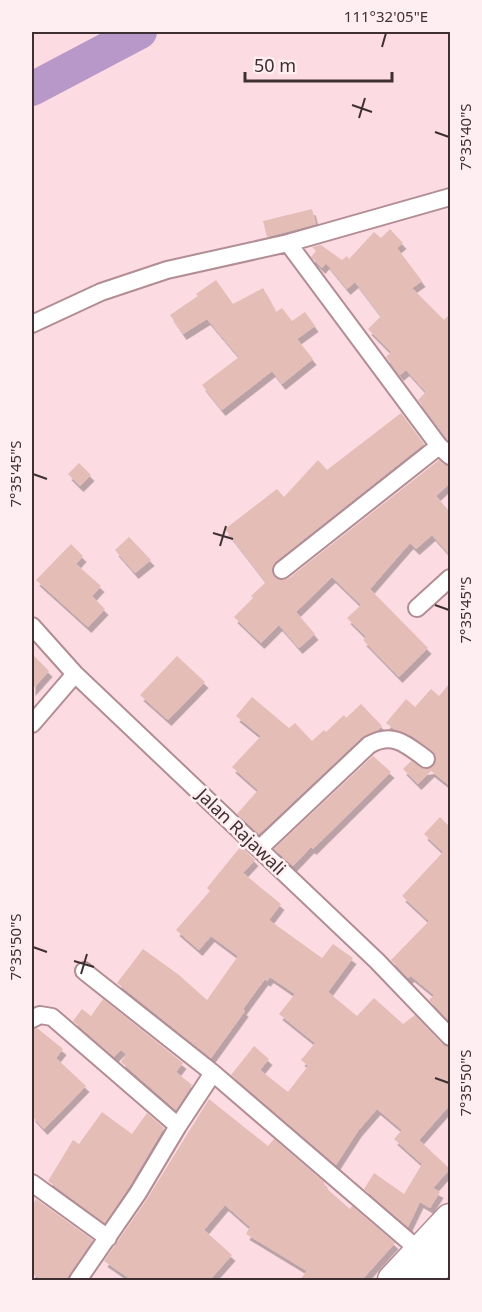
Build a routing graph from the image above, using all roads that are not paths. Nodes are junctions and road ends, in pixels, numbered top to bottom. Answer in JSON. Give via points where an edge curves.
{"nodes":[{"id":1,"x":450,"y":197,"type":"edge"},
{"id":2,"x":288,"y":243,"type":"junction"},
{"id":3,"x":32,"y":324,"type":"edge"},
{"id":4,"x":447,"y":454,"type":"edge"},
{"id":5,"x":282,"y":570,"type":"dead end"},
{"id":6,"x":450,"y":578,"type":"edge"},
{"id":7,"x":417,"y":608,"type":"dead end"},
{"id":8,"x":32,"y":626,"type":"edge"},
{"id":9,"x":75,"y":674,"type":"junction"},
{"id":10,"x":32,"y":724,"type":"edge"},
{"id":11,"x":426,"y":759,"type":"dead end"},
{"id":12,"x":259,"y":849,"type":"junction"},
{"id":13,"x":84,"y":971,"type":"dead end"},
{"id":14,"x":32,"y":1019,"type":"edge"},
{"id":15,"x":450,"y":1036,"type":"edge"},
{"id":16,"x":213,"y":1073,"type":"junction"},
{"id":17,"x":178,"y":1126,"type":"junction"},
{"id":18,"x":32,"y":1183,"type":"edge"},
{"id":19,"x":450,"y":1219,"type":"edge"},
{"id":20,"x":108,"y":1238,"type":"junction"},
{"id":21,"x":420,"y":1251,"type":"junction"},
{"id":22,"x":450,"y":1252,"type":"edge"},
{"id":23,"x":78,"y":1281,"type":"edge"},
{"id":24,"x":393,"y":1281,"type":"edge"},
{"id":25,"x":425,"y":1281,"type":"edge"}],
"edges":[{"from":1,"to":2,"type":"street"},
{"from":2,"to":3,"type":"street","via":[[167,270],[101,292]]},
{"from":2,"to":4,"type":"street"},
{"from":4,"to":5,"type":"street"},
{"from":6,"to":7,"type":"street"},
{"from":8,"to":9,"type":"street","name":"Jalan Rajawali"},
{"from":9,"to":10,"type":"street"},
{"from":9,"to":12,"type":"street","name":"Jalan Rajawali"},
{"from":11,"to":12,"type":"street","via":[[402,742],[378,740]]},
{"from":12,"to":15,"type":"street","name":"Jalan Rajawali"},
{"from":13,"to":16,"type":"street"},
{"from":14,"to":17,"type":"street","via":[[40,1015],[52,1017]]},
{"from":16,"to":17,"type":"street"},
{"from":16,"to":21,"type":"street"},
{"from":17,"to":20,"type":"street"},
{"from":18,"to":20,"type":"street"},
{"from":19,"to":21,"type":"highway"},
{"from":20,"to":23,"type":"street"},
{"from":21,"to":24,"type":"highway"},
{"from":22,"to":25,"type":"highway"}]}
